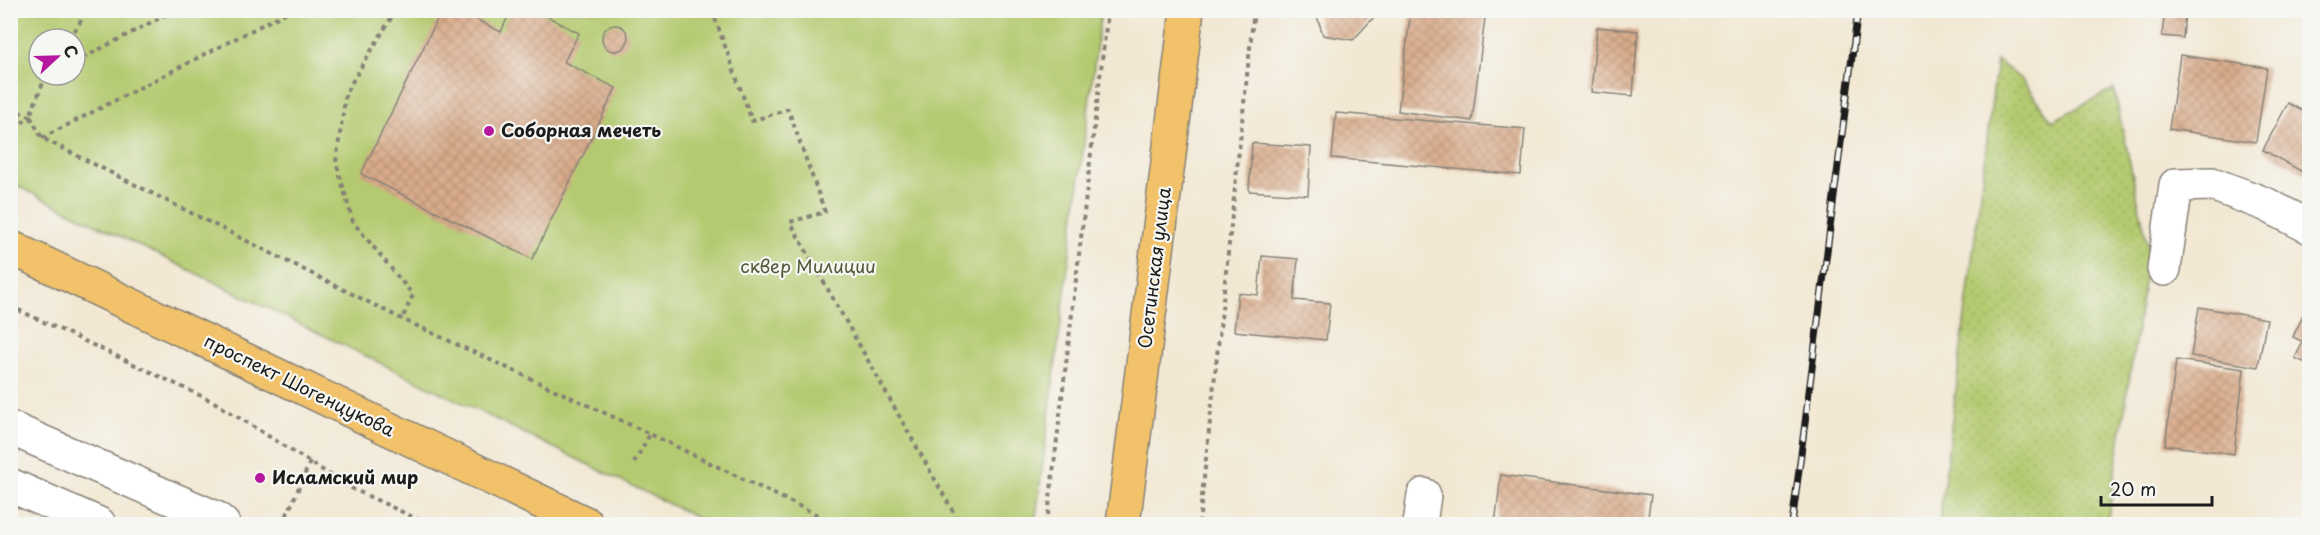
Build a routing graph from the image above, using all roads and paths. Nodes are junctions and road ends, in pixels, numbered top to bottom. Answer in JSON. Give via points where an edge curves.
{"nodes":[{"id":1,"x":88,"y":10,"type":"edge"},
{"id":2,"x":175,"y":10,"type":"edge"},
{"id":3,"x":291,"y":10,"type":"edge"},
{"id":4,"x":396,"y":10,"type":"edge"},
{"id":5,"x":712,"y":10,"type":"edge"},
{"id":6,"x":1108,"y":10,"type":"edge"},
{"id":7,"x":1187,"y":10,"type":"edge"},
{"id":8,"x":1254,"y":10,"type":"edge"},
{"id":9,"x":77,"y":27,"type":"edge"},
{"id":10,"x":87,"y":56,"type":"edge"},
{"id":11,"x":42,"y":87,"type":"edge"},
{"id":12,"x":10,"y":109,"type":"edge"},
{"id":13,"x":30,"y":116,"type":"junction"},
{"id":14,"x":10,"y":133,"type":"edge"},
{"id":15,"x":42,"y":138,"type":"junction"},
{"id":16,"x":2310,"y":227,"type":"edge"},
{"id":17,"x":10,"y":247,"type":"edge"},
{"id":18,"x":2164,"y":269,"type":"dead end"},
{"id":19,"x":10,"y":306,"type":"edge"},
{"id":20,"x":402,"y":319,"type":"junction"},
{"id":21,"x":10,"y":428,"type":"edge"},
{"id":22,"x":650,"y":434,"type":"junction"},
{"id":23,"x":310,"y":462,"type":"junction"},
{"id":24,"x":634,"y":463,"type":"dead end"},
{"id":25,"x":10,"y":484,"type":"edge"},
{"id":26,"x":99,"y":525,"type":"edge"},
{"id":27,"x":223,"y":525,"type":"edge"},
{"id":28,"x":283,"y":525,"type":"edge"},
{"id":29,"x":428,"y":525,"type":"edge"},
{"id":30,"x":586,"y":525,"type":"edge"},
{"id":31,"x":836,"y":525,"type":"edge"},
{"id":32,"x":960,"y":525,"type":"edge"},
{"id":33,"x":1047,"y":525,"type":"edge"},
{"id":34,"x":1123,"y":525,"type":"edge"},
{"id":35,"x":1199,"y":525,"type":"edge"}],
"edges":[{"from":1,"to":9,"type":"path"},
{"from":2,"to":10,"type":"path"},
{"from":3,"to":15,"type":"path"},
{"from":4,"to":20,"type":"path","via":[[346,92],[336,162],[353,222],[413,295]]},
{"from":5,"to":32,"type":"path","via":[[752,121],[788,109],[825,212],[790,222]]},
{"from":6,"to":33,"type":"path"},
{"from":7,"to":34,"type":"main road","name":"Осетинская улица"},
{"from":8,"to":35,"type":"path"},
{"from":11,"to":13,"type":"path"},
{"from":12,"to":13,"type":"path"},
{"from":13,"to":14,"type":"path"},
{"from":13,"to":15,"type":"path"},
{"from":15,"to":20,"type":"path"},
{"from":16,"to":18,"type":"street","via":[[2212,184],[2176,185]]},
{"from":17,"to":30,"type":"main road","name":"проспект Шогенцукова"},
{"from":19,"to":23,"type":"path","via":[[214,402]]},
{"from":20,"to":22,"type":"path"},
{"from":21,"to":27,"type":"street","via":[[216,518]]},
{"from":22,"to":24,"type":"path"},
{"from":22,"to":31,"type":"path"},
{"from":23,"to":28,"type":"path"},
{"from":23,"to":29,"type":"path","via":[[351,488]]},
{"from":25,"to":26,"type":"street"}]}
